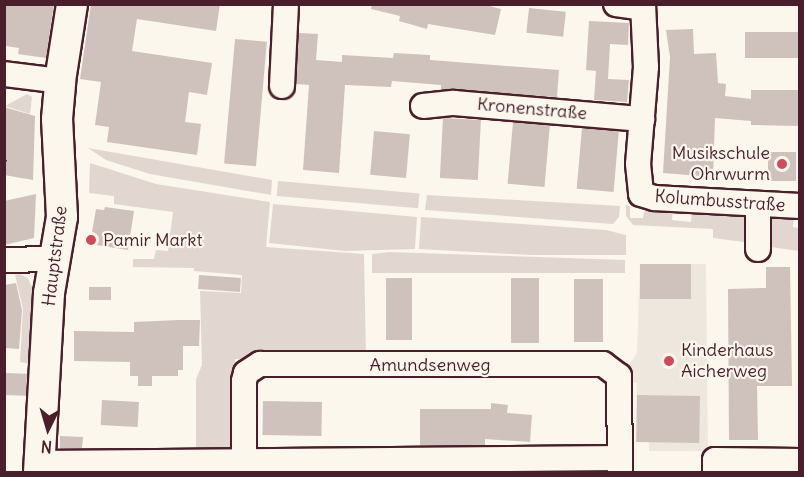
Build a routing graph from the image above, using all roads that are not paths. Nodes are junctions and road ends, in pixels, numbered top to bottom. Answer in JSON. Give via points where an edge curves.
{"nodes":[{"id":1,"x":72,"y":4,"type":"edge"},
{"id":2,"x":286,"y":4,"type":"edge"},
{"id":3,"x":616,"y":4,"type":"edge"},
{"id":4,"x":643,"y":6,"type":"edge"},
{"id":5,"x":10,"y":80,"type":"edge"},
{"id":6,"x":60,"y":81,"type":"junction"},
{"id":7,"x":282,"y":86,"type":"dead end"},
{"id":8,"x":423,"y":106,"type":"dead end"},
{"id":9,"x":642,"y":119,"type":"junction"},
{"id":10,"x":758,"y":204,"type":"junction"},
{"id":11,"x":800,"y":207,"type":"edge"},
{"id":12,"x":758,"y":249,"type":"dead end"},
{"id":13,"x":53,"y":259,"type":"junction"},
{"id":14,"x":4,"y":260,"type":"edge"},
{"id":15,"x":800,"y":461,"type":"edge"},
{"id":16,"x":244,"y":463,"type":"junction"},
{"id":17,"x":620,"y":465,"type":"edge"},
{"id":18,"x":715,"y":466,"type":"edge"},
{"id":19,"x":39,"y":468,"type":"edge"}],
"edges":[{"from":1,"to":6,"type":"main road","name":"Hauptstraße"},
{"from":2,"to":7,"type":"street"},
{"from":3,"to":4,"type":"street"},
{"from":4,"to":9,"type":"street","via":[[646,67]]},
{"from":5,"to":6,"type":"street"},
{"from":6,"to":13,"type":"main road","name":"Hauptstraße","via":[[57,119],[62,218]]},
{"from":8,"to":9,"type":"street","name":"Kronenstraße","via":[[454,103]]},
{"from":9,"to":10,"type":"street","name":"Kolumbusstraße","via":[[637,180],[641,194]]},
{"from":10,"to":11,"type":"street","name":"Kolumbusstraße"},
{"from":10,"to":12,"type":"street"},
{"from":13,"to":14,"type":"street"},
{"from":13,"to":19,"type":"main road","name":"Hauptstraße"},
{"from":15,"to":18,"type":"street"},
{"from":16,"to":17,"type":"street"},
{"from":16,"to":17,"type":"street","name":"Amundsenweg","via":[[244,381],[246,373],[260,364],[610,366],[619,376],[621,386]]},
{"from":16,"to":19,"type":"street"}]}
